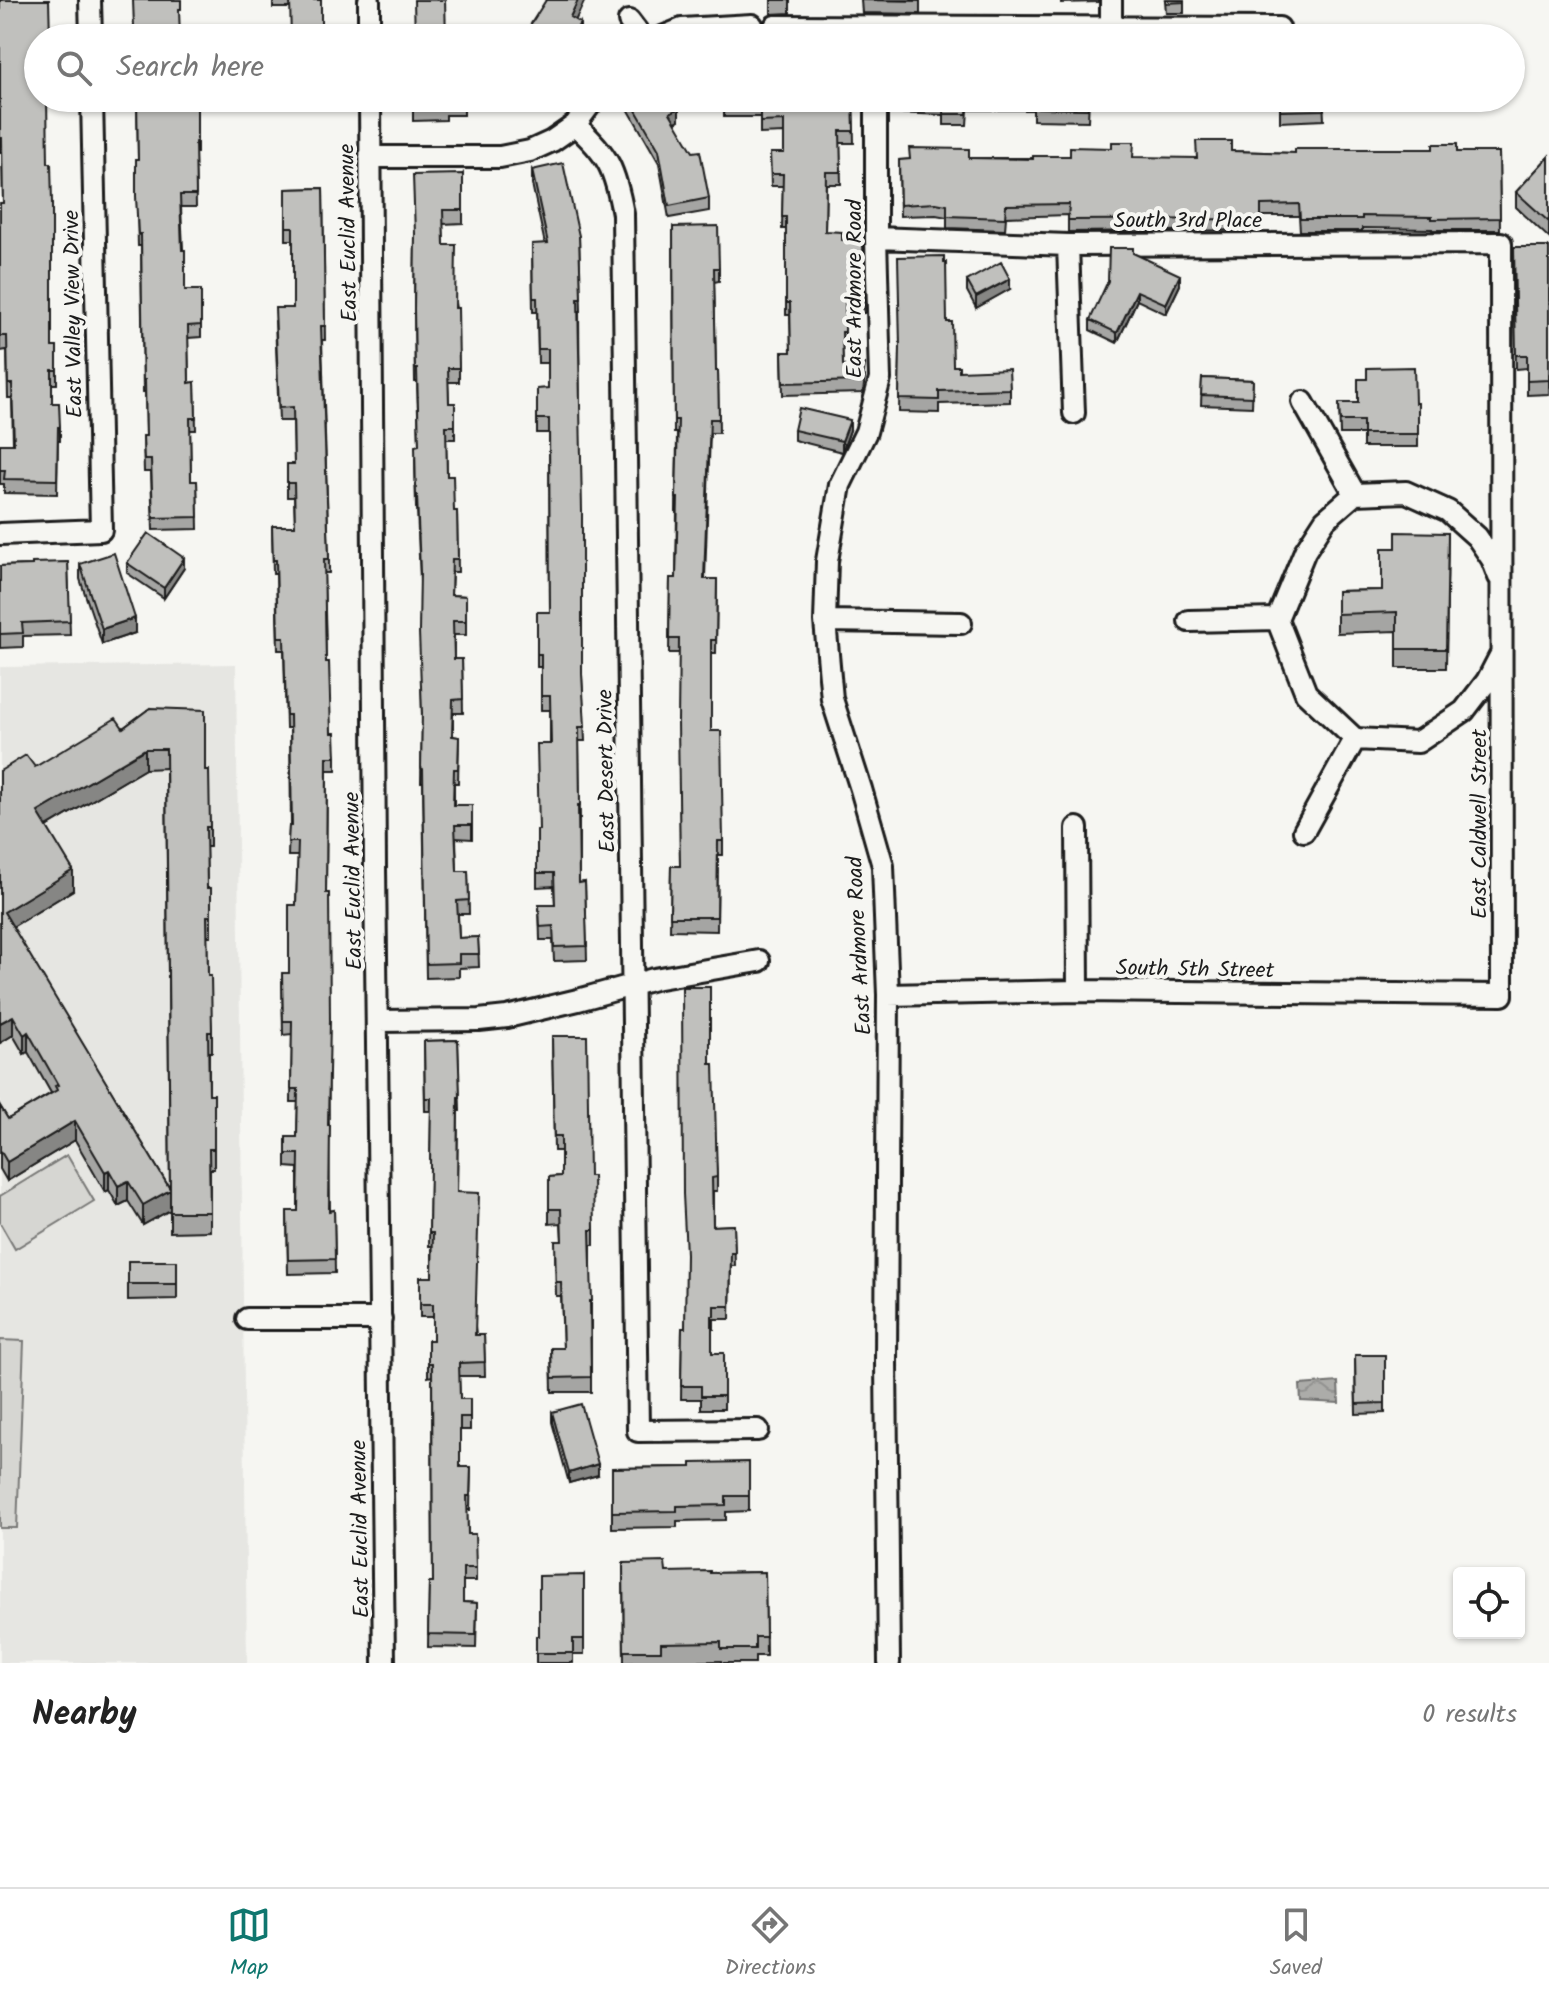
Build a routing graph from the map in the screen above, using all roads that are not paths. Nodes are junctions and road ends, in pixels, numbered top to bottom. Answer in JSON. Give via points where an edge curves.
{"nodes":[{"id":1,"x":90,"y":0,"type":"edge"},
{"id":2,"x":369,"y":0,"type":"edge"},
{"id":3,"x":1111,"y":0,"type":"edge"},
{"id":4,"x":629,"y":21,"type":"dead end"},
{"id":5,"x":91,"y":24,"type":"edge"},
{"id":6,"x":369,"y":24,"type":"edge"},
{"id":7,"x":631,"y":24,"type":"edge"},
{"id":8,"x":1111,"y":24,"type":"edge"},
{"id":9,"x":92,"y":112,"type":"edge"},
{"id":10,"x":370,"y":112,"type":"edge"},
{"id":11,"x":585,"y":112,"type":"edge"},
{"id":12,"x":876,"y":112,"type":"edge"},
{"id":13,"x":575,"y":125,"type":"junction"},
{"id":14,"x":370,"y":157,"type":"junction"},
{"id":15,"x":876,"y":238,"type":"junction"},
{"id":16,"x":1501,"y":243,"type":"joint"},
{"id":17,"x":1068,"y":245,"type":"junction"},
{"id":18,"x":1303,"y":402,"type":"dead end"},
{"id":19,"x":1074,"y":413,"type":"dead end"},
{"id":20,"x":1355,"y":494,"type":"junction"},
{"id":21,"x":0,"y":534,"type":"edge"},
{"id":22,"x":1502,"y":585,"type":"junction"},
{"id":23,"x":1277,"y":619,"type":"junction"},
{"id":24,"x":825,"y":621,"type":"junction"},
{"id":25,"x":1189,"y":621,"type":"dead end"},
{"id":26,"x":961,"y":623,"type":"dead end"},
{"id":27,"x":1502,"y":652,"type":"junction"},
{"id":28,"x":1355,"y":739,"type":"junction"},
{"id":29,"x":1077,"y":828,"type":"dead end"},
{"id":30,"x":1304,"y":831,"type":"dead end"},
{"id":31,"x":759,"y":961,"type":"dead end"},
{"id":32,"x":632,"y":985,"type":"junction"},
{"id":33,"x":1078,"y":991,"type":"junction"},
{"id":34,"x":888,"y":995,"type":"junction"},
{"id":35,"x":1502,"y":995,"type":"joint"},
{"id":36,"x":377,"y":1021,"type":"junction"},
{"id":37,"x":247,"y":1319,"type":"dead end"},
{"id":38,"x":381,"y":1319,"type":"junction"},
{"id":39,"x":758,"y":1430,"type":"dead end"},
{"id":40,"x":384,"y":1663,"type":"edge"},
{"id":41,"x":889,"y":1663,"type":"edge"}],
"edges":[{"from":1,"to":5,"type":"street"},
{"from":2,"to":6,"type":"street"},
{"from":3,"to":8,"type":"street"},
{"from":4,"to":7,"type":"street"},
{"from":9,"to":21,"type":"street","name":"East Valley View Drive","via":[[101,530]]},
{"from":10,"to":14,"type":"street","name":"East Euclid Avenue"},
{"from":11,"to":13,"type":"street"},
{"from":12,"to":15,"type":"street","name":"East Ardmore Road"},
{"from":13,"to":14,"type":"street","via":[[530,151],[500,157]]},
{"from":13,"to":32,"type":"street","name":"East Desert Drive","via":[[606,157],[623,214]]},
{"from":14,"to":36,"type":"street","name":"East Euclid Avenue"},
{"from":15,"to":17,"type":"street","name":"South 3rd Place"},
{"from":15,"to":24,"type":"street","name":"East Ardmore Road","via":[[880,379],[866,432],[840,485],[827,561]]},
{"from":16,"to":17,"type":"street","name":"South 3rd Place"},
{"from":16,"to":22,"type":"street","name":"East Caldwell Street"},
{"from":17,"to":19,"type":"street"},
{"from":18,"to":20,"type":"street"},
{"from":20,"to":22,"type":"street","name":"East Caldwell Street","via":[[1406,492],[1448,511],[1477,537]]},
{"from":20,"to":23,"type":"street","via":[[1325,520],[1305,551]]},
{"from":22,"to":27,"type":"street","name":"East Caldwell Street"},
{"from":23,"to":25,"type":"street"},
{"from":23,"to":28,"type":"street","via":[[1306,693]]},
{"from":24,"to":26,"type":"street"},
{"from":24,"to":34,"type":"street","name":"East Ardmore Road","via":[[832,699],[883,866]]},
{"from":27,"to":28,"type":"street","name":"East Caldwell Street","via":[[1464,711],[1418,742]]},
{"from":27,"to":35,"type":"street","name":"East Caldwell Street"},
{"from":28,"to":30,"type":"street"},
{"from":29,"to":33,"type":"street"},
{"from":31,"to":32,"type":"street"},
{"from":32,"to":36,"type":"street","via":[[507,1017]]},
{"from":32,"to":39,"type":"street","name":"East Desert Drive","via":[[638,1431]]},
{"from":33,"to":34,"type":"street","name":"South 5th Street"},
{"from":33,"to":35,"type":"street","name":"South 5th Street"},
{"from":34,"to":41,"type":"street","name":"East Ardmore Road"},
{"from":36,"to":38,"type":"street","name":"East Euclid Avenue"},
{"from":37,"to":38,"type":"street"},
{"from":38,"to":40,"type":"street","name":"East Euclid Avenue"}]}
